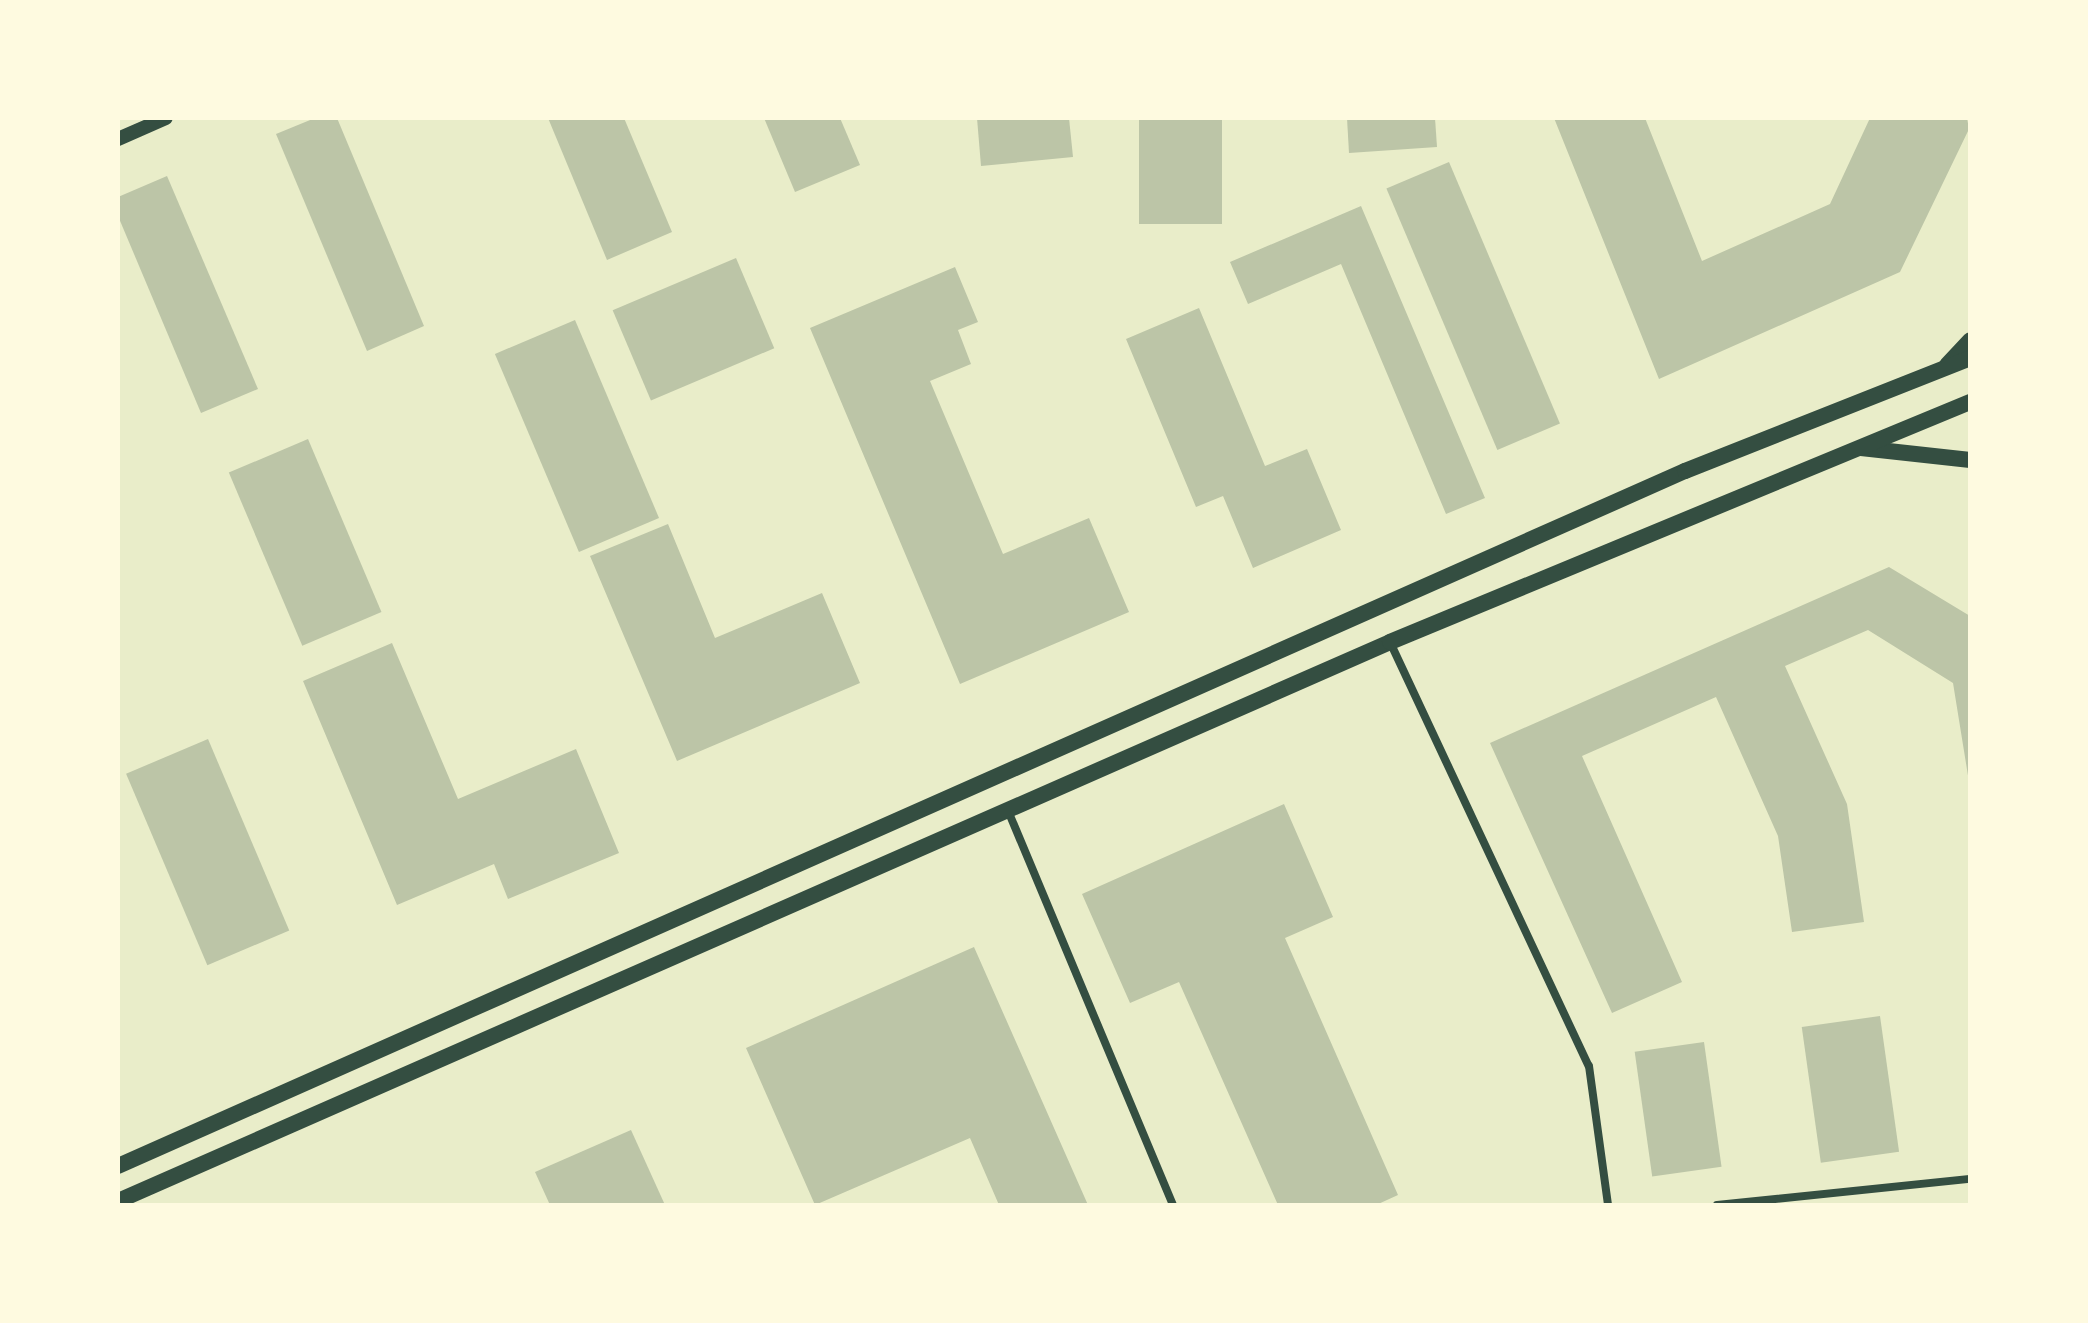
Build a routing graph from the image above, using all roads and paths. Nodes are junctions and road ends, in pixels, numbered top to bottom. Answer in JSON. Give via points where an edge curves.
{"nodes":[{"id":1,"x":166,"y":118,"type":"edge"},
{"id":2,"x":118,"y":139,"type":"edge"},
{"id":3,"x":1970,"y":340,"type":"edge"},
{"id":4,"x":1970,"y":358,"type":"edge"},
{"id":5,"x":1944,"y":368,"type":"junction"},
{"id":6,"x":1970,"y":402,"type":"edge"},
{"id":7,"x":1860,"y":448,"type":"junction"},
{"id":8,"x":1970,"y":460,"type":"edge"},
{"id":9,"x":1390,"y":642,"type":"junction"},
{"id":10,"x":1009,"y":813,"type":"junction"},
{"id":11,"x":118,"y":1166,"type":"edge"},
{"id":12,"x":1970,"y":1179,"type":"edge"},
{"id":13,"x":118,"y":1201,"type":"edge"},
{"id":14,"x":1173,"y":1205,"type":"edge"},
{"id":15,"x":1608,"y":1205,"type":"edge"},
{"id":16,"x":1717,"y":1205,"type":"edge"}],
"edges":[{"from":1,"to":2,"type":"street"},
{"from":3,"to":5,"type":"main road"},
{"from":4,"to":5,"type":"main road"},
{"from":5,"to":11,"type":"main road","via":[[1685,471]]},
{"from":6,"to":7,"type":"main road"},
{"from":7,"to":8,"type":"main road"},
{"from":7,"to":9,"type":"main road"},
{"from":9,"to":10,"type":"main road"},
{"from":9,"to":15,"type":"street","via":[[1589,1066]]},
{"from":10,"to":13,"type":"main road"},
{"from":10,"to":14,"type":"street"},
{"from":12,"to":16,"type":"street"}]}
